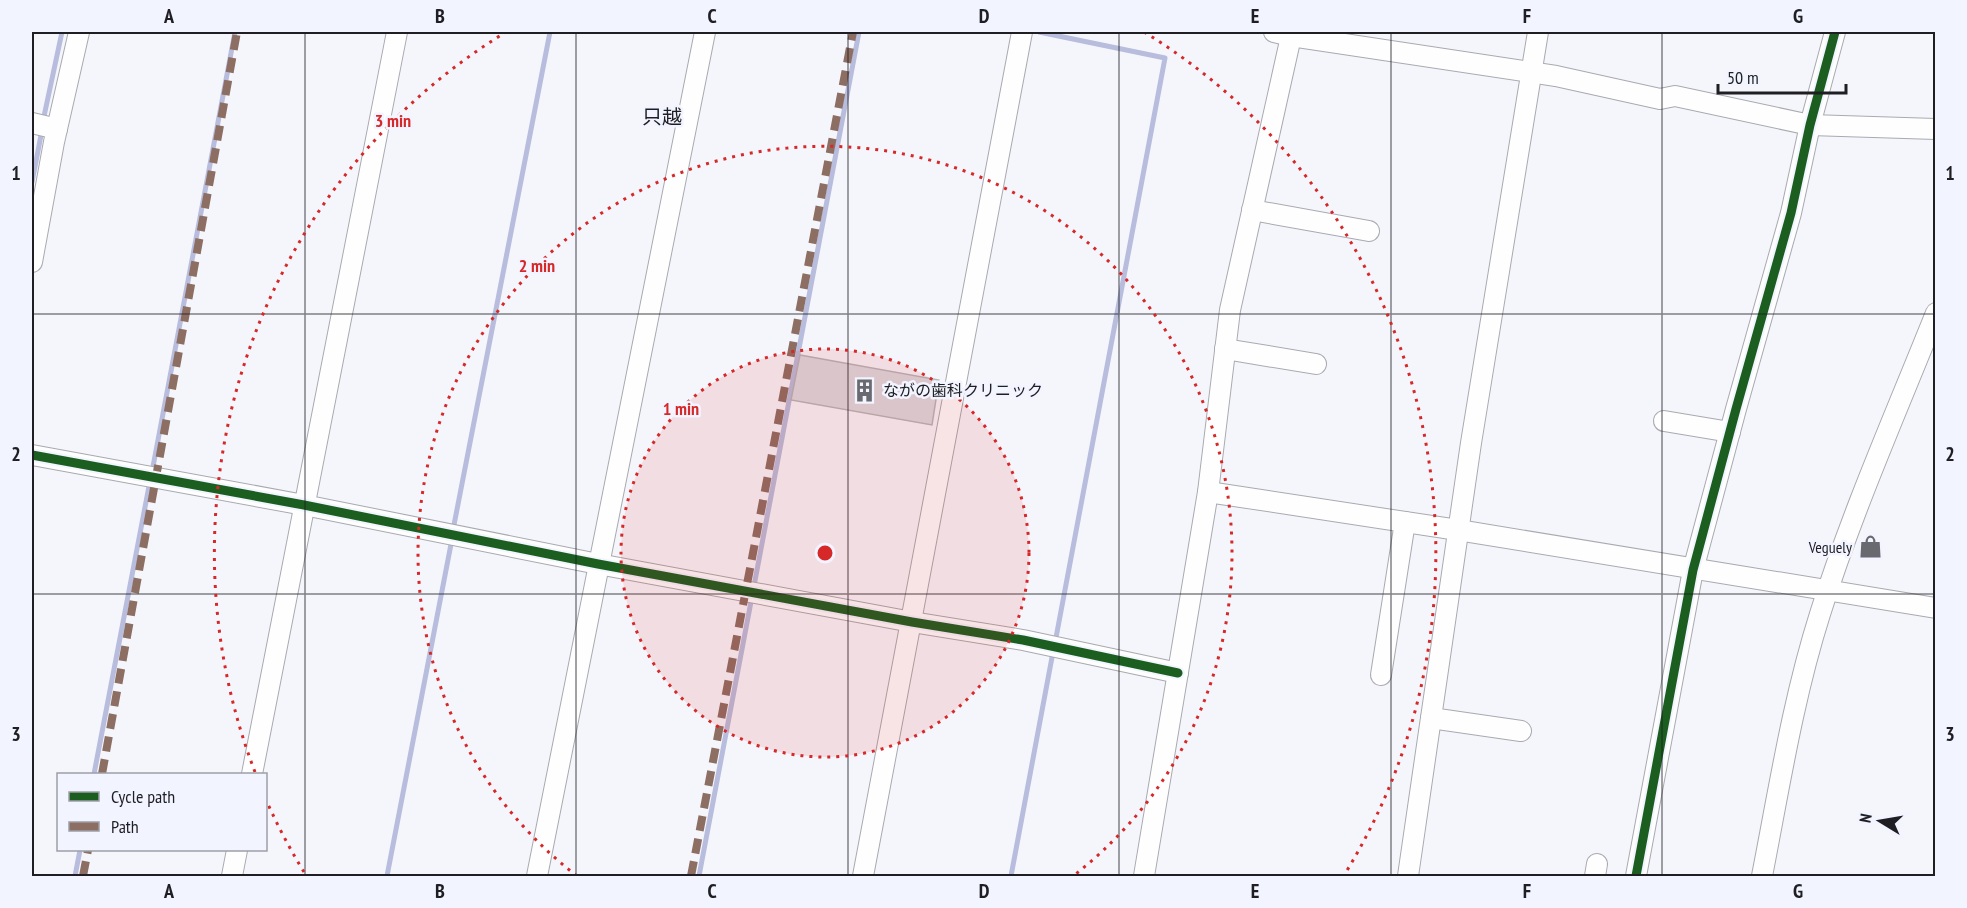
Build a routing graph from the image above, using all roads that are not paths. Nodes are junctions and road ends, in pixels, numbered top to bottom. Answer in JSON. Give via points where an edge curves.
{"nodes":[{"id":1,"x":79,"y":32,"type":"edge"},
{"id":2,"x":397,"y":32,"type":"edge"},
{"id":3,"x":705,"y":32,"type":"edge"},
{"id":4,"x":1022,"y":32,"type":"edge"},
{"id":5,"x":1538,"y":32,"type":"edge"},
{"id":6,"x":1835,"y":32,"type":"edge"},
{"id":7,"x":1286,"y":33,"type":"edge"},
{"id":8,"x":1531,"y":72,"type":"junction"},
{"id":9,"x":32,"y":123,"type":"edge"},
{"id":10,"x":1809,"y":124,"type":"junction"},
{"id":11,"x":57,"y":129,"type":"junction"},
{"id":12,"x":1935,"y":129,"type":"edge"},
{"id":13,"x":1252,"y":210,"type":"junction"},
{"id":14,"x":1369,"y":231,"type":"dead end"},
{"id":15,"x":32,"y":262,"type":"edge"},
{"id":16,"x":1935,"y":313,"type":"edge"},
{"id":17,"x":1225,"y":349,"type":"junction"},
{"id":18,"x":1316,"y":364,"type":"dead end"},
{"id":19,"x":1664,"y":421,"type":"dead end"},
{"id":20,"x":1730,"y":432,"type":"junction"},
{"id":21,"x":32,"y":455,"type":"edge"},
{"id":22,"x":1208,"y":492,"type":"junction"},
{"id":23,"x":304,"y":505,"type":"junction"},
{"id":24,"x":1405,"y":522,"type":"junction"},
{"id":25,"x":1458,"y":531,"type":"junction"},
{"id":26,"x":598,"y":564,"type":"junction"},
{"id":27,"x":1693,"y":570,"type":"junction"},
{"id":28,"x":1828,"y":590,"type":"junction"},
{"id":29,"x":1935,"y":608,"type":"edge"},
{"id":30,"x":912,"y":622,"type":"junction"},
{"id":31,"x":1178,"y":673,"type":"junction"},
{"id":32,"x":1381,"y":675,"type":"dead end"},
{"id":33,"x":1431,"y":718,"type":"junction"},
{"id":34,"x":1521,"y":732,"type":"dead end"},
{"id":35,"x":252,"y":773,"type":"edge"},
{"id":36,"x":237,"y":851,"type":"edge"},
{"id":37,"x":232,"y":876,"type":"edge"},
{"id":38,"x":537,"y":876,"type":"edge"},
{"id":39,"x":863,"y":876,"type":"edge"},
{"id":40,"x":1144,"y":876,"type":"edge"},
{"id":41,"x":1408,"y":876,"type":"edge"},
{"id":42,"x":1636,"y":876,"type":"edge"},
{"id":43,"x":1762,"y":876,"type":"edge"}],
"edges":[{"from":1,"to":11,"type":"street"},
{"from":2,"to":23,"type":"street"},
{"from":3,"to":26,"type":"street"},
{"from":4,"to":30,"type":"street"},
{"from":5,"to":8,"type":"street"},
{"from":6,"to":10,"type":"street"},
{"from":7,"to":8,"type":"street"},
{"from":7,"to":13,"type":"street"},
{"from":8,"to":10,"type":"street"},
{"from":8,"to":25,"type":"street"},
{"from":9,"to":11,"type":"street"},
{"from":10,"to":12,"type":"street"},
{"from":10,"to":20,"type":"street","via":[[1791,213]]},
{"from":11,"to":15,"type":"street"},
{"from":13,"to":14,"type":"street"},
{"from":13,"to":17,"type":"street"},
{"from":16,"to":28,"type":"street","via":[[1852,519]]},
{"from":17,"to":18,"type":"street"},
{"from":17,"to":22,"type":"street"},
{"from":19,"to":20,"type":"street"},
{"from":20,"to":27,"type":"street"},
{"from":21,"to":23,"type":"street"},
{"from":22,"to":24,"type":"street"},
{"from":22,"to":31,"type":"street"},
{"from":23,"to":26,"type":"street"},
{"from":23,"to":35,"type":"street"},
{"from":24,"to":25,"type":"street"},
{"from":24,"to":32,"type":"street"},
{"from":25,"to":27,"type":"street"},
{"from":25,"to":33,"type":"street"},
{"from":26,"to":30,"type":"street"},
{"from":26,"to":38,"type":"street"},
{"from":27,"to":28,"type":"street"},
{"from":27,"to":42,"type":"street"},
{"from":28,"to":29,"type":"street"},
{"from":28,"to":43,"type":"street","via":[[1799,695]]},
{"from":30,"to":31,"type":"street","via":[[1023,640]]},
{"from":30,"to":39,"type":"street"},
{"from":31,"to":40,"type":"street"},
{"from":33,"to":34,"type":"street"},
{"from":33,"to":41,"type":"street"},
{"from":36,"to":37,"type":"street"}]}
